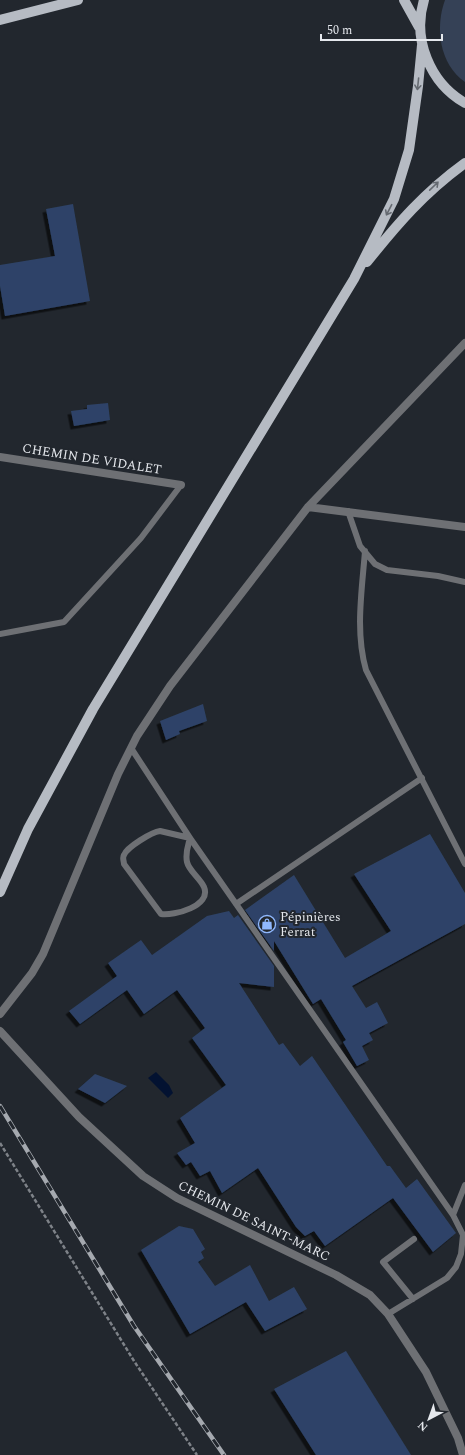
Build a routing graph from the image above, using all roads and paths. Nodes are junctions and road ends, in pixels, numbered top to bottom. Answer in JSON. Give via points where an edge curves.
{"nodes":[{"id":1,"x":78,"y":0,"type":"edge"},
{"id":2,"x":404,"y":0,"type":"edge"},
{"id":3,"x":424,"y":0,"type":"edge"},
{"id":4,"x":0,"y":20,"type":"edge"},
{"id":5,"x":419,"y":27,"type":"junction"},
{"id":6,"x":422,"y":45,"type":"junction"},
{"id":7,"x":465,"y":103,"type":"edge"},
{"id":8,"x":465,"y":163,"type":"edge"},
{"id":9,"x":354,"y":279,"type":"junction"},
{"id":10,"x":465,"y":343,"type":"edge"},
{"id":11,"x":0,"y":457,"type":"edge"},
{"id":12,"x":181,"y":485,"type":"joint"},
{"id":13,"x":308,"y":507,"type":"junction"},
{"id":14,"x":348,"y":511,"type":"junction"},
{"id":15,"x":465,"y":527,"type":"edge"},
{"id":16,"x":365,"y":551,"type":"junction"},
{"id":17,"x":465,"y":582,"type":"edge"},
{"id":18,"x":0,"y":634,"type":"edge"},
{"id":19,"x":131,"y":748,"type":"junction"},
{"id":20,"x":422,"y":778,"type":"junction"},
{"id":21,"x":190,"y":838,"type":"junction"},
{"id":22,"x":465,"y":864,"type":"edge"},
{"id":23,"x":0,"y":892,"type":"edge"},
{"id":24,"x":236,"y":904,"type":"junction"},
{"id":25,"x":0,"y":1014,"type":"edge"},
{"id":26,"x":0,"y":1030,"type":"edge"},
{"id":27,"x":0,"y":1143,"type":"edge"},
{"id":28,"x":465,"y":1185,"type":"edge"},
{"id":29,"x":453,"y":1214,"type":"junction"},
{"id":30,"x":414,"y":1239,"type":"dead end"},
{"id":31,"x":413,"y":1299,"type":"junction"},
{"id":32,"x":388,"y":1314,"type":"junction"},
{"id":33,"x":197,"y":1455,"type":"edge"},
{"id":34,"x":463,"y":1455,"type":"edge"}],
"edges":[{"from":1,"to":4,"type":"main road"},
{"from":2,"to":5,"type":"main road"},
{"from":3,"to":5,"type":"main road"},
{"from":5,"to":6,"type":"main road"},
{"from":6,"to":7,"type":"main road","via":[[433,74],[454,96]]},
{"from":6,"to":9,"type":"main road","one_way":true,"via":[[409,150],[394,199]]},
{"from":9,"to":8,"type":"main road","one_way":true,"via":[[401,219],[439,181]]},
{"from":9,"to":23,"type":"main road","via":[[93,709],[28,829]]},
{"from":10,"to":13,"type":"street"},
{"from":11,"to":12,"type":"street","name":"CHEMIN DE VIDALET"},
{"from":12,"to":18,"type":"lane","via":[[141,538],[64,622]]},
{"from":13,"to":14,"type":"street"},
{"from":13,"to":19,"type":"street","via":[[170,686]]},
{"from":14,"to":15,"type":"street"},
{"from":14,"to":16,"type":"lane","via":[[360,546]]},
{"from":16,"to":17,"type":"lane","via":[[374,564],[387,570]]},
{"from":16,"to":20,"type":"lane","via":[[360,634],[362,656],[372,683]]},
{"from":19,"to":21,"type":"lane"},
{"from":19,"to":25,"type":"street","via":[[43,954],[32,973]]},
{"from":20,"to":22,"type":"lane"},
{"from":20,"to":24,"type":"lane"},
{"from":21,"to":21,"type":"lane","via":[[156,832],[124,853],[124,864],[161,914],[187,912],[205,894],[204,888],[187,863],[186,854]]},
{"from":21,"to":24,"type":"lane"},
{"from":24,"to":29,"type":"lane"},
{"from":26,"to":32,"type":"street","name":"CHEMIN DE SAINT-MARC","via":[[78,1117],[143,1176],[176,1198],[336,1275],[370,1295]]},
{"from":27,"to":33,"type":"path","via":[[134,1361]]},
{"from":28,"to":29,"type":"lane"},
{"from":29,"to":31,"type":"lane","via":[[463,1235],[461,1254],[456,1267],[447,1278]]},
{"from":30,"to":31,"type":"lane","via":[[383,1262]]},
{"from":31,"to":32,"type":"lane"},
{"from":32,"to":34,"type":"street","name":"CHEMIN DE SAINT-MARC","via":[[426,1372],[458,1438]]}]}
